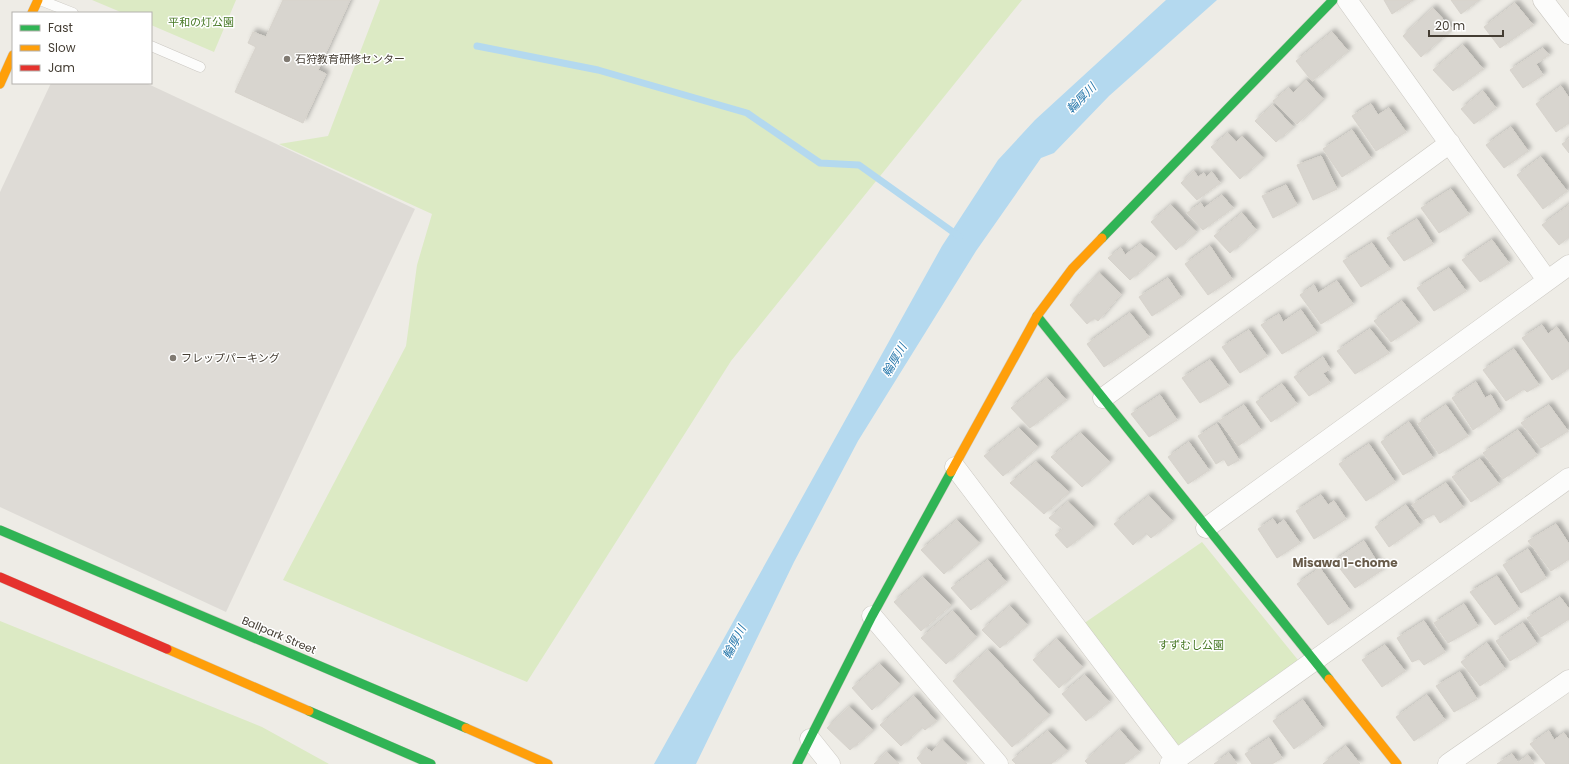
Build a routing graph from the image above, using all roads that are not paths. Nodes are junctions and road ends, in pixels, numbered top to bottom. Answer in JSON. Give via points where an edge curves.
{"nodes":[{"id":1,"x":39,"y":0,"type":"edge"},
{"id":2,"x":1333,"y":0,"type":"edge"},
{"id":3,"x":1347,"y":0,"type":"edge"},
{"id":4,"x":1543,"y":0,"type":"edge"},
{"id":5,"x":33,"y":12,"type":"edge"},
{"id":6,"x":70,"y":12,"type":"edge"},
{"id":7,"x":1569,"y":34,"type":"edge"},
{"id":8,"x":152,"y":46,"type":"edge"},
{"id":9,"x":12,"y":57,"type":"edge"},
{"id":10,"x":200,"y":67,"type":"dead end"},
{"id":11,"x":0,"y":84,"type":"edge"},
{"id":12,"x":1450,"y":143,"type":"junction"},
{"id":13,"x":1569,"y":265,"type":"edge"},
{"id":14,"x":1547,"y":280,"type":"junction"},
{"id":15,"x":1037,"y":316,"type":"junction"},
{"id":16,"x":1103,"y":398,"type":"junction"},
{"id":17,"x":955,"y":467,"type":"junction"},
{"id":18,"x":1569,"y":478,"type":"edge"},
{"id":19,"x":1206,"y":528,"type":"junction"},
{"id":20,"x":0,"y":530,"type":"edge"},
{"id":21,"x":0,"y":577,"type":"edge"},
{"id":22,"x":872,"y":616,"type":"junction"},
{"id":23,"x":1314,"y":660,"type":"junction"},
{"id":24,"x":1569,"y":680,"type":"edge"},
{"id":25,"x":810,"y":739,"type":"junction"},
{"id":26,"x":1173,"y":761,"type":"edge"},
{"id":27,"x":430,"y":764,"type":"edge"},
{"id":28,"x":548,"y":764,"type":"edge"},
{"id":29,"x":797,"y":764,"type":"edge"},
{"id":30,"x":830,"y":764,"type":"edge"},
{"id":31,"x":998,"y":764,"type":"edge"},
{"id":32,"x":1398,"y":764,"type":"edge"},
{"id":33,"x":1448,"y":764,"type":"edge"}],
"edges":[{"from":1,"to":5,"type":"street"},
{"from":1,"to":6,"type":"lane"},
{"from":2,"to":15,"type":"street","via":[[1072,269]]},
{"from":3,"to":12,"type":"street"},
{"from":4,"to":7,"type":"street"},
{"from":8,"to":10,"type":"lane"},
{"from":9,"to":11,"type":"street"},
{"from":12,"to":14,"type":"street"},
{"from":12,"to":16,"type":"street"},
{"from":13,"to":14,"type":"street"},
{"from":14,"to":19,"type":"street"},
{"from":15,"to":16,"type":"street"},
{"from":15,"to":17,"type":"street"},
{"from":16,"to":19,"type":"street"},
{"from":17,"to":22,"type":"street"},
{"from":17,"to":26,"type":"street"},
{"from":18,"to":23,"type":"street"},
{"from":19,"to":23,"type":"street"},
{"from":20,"to":28,"type":"street","name":"Ballpark Street"},
{"from":21,"to":27,"type":"street"},
{"from":22,"to":25,"type":"street"},
{"from":22,"to":31,"type":"street"},
{"from":23,"to":26,"type":"street"},
{"from":23,"to":32,"type":"street"},
{"from":24,"to":33,"type":"street"},
{"from":25,"to":29,"type":"street"},
{"from":25,"to":30,"type":"street"}]}
